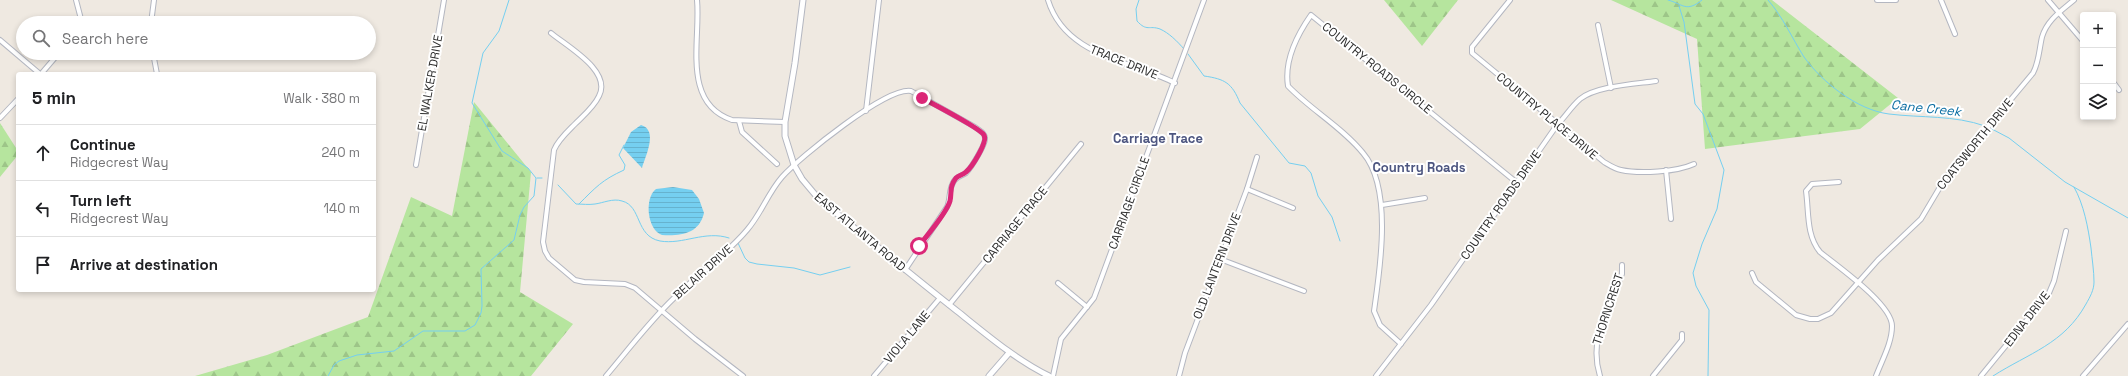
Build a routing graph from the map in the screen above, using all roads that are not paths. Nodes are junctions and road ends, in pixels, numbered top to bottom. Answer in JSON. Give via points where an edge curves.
{"nodes":[{"id":1,"x":76,"y":0,"type":"edge"},
{"id":2,"x":154,"y":0,"type":"edge"},
{"id":3,"x":444,"y":0,"type":"edge"},
{"id":4,"x":697,"y":0,"type":"edge"},
{"id":5,"x":803,"y":0,"type":"edge"},
{"id":6,"x":879,"y":0,"type":"edge"},
{"id":7,"x":1048,"y":0,"type":"edge"},
{"id":8,"x":1204,"y":0,"type":"edge"},
{"id":9,"x":1510,"y":0,"type":"edge"},
{"id":10,"x":1877,"y":0,"type":"edge"},
{"id":11,"x":1896,"y":0,"type":"edge"},
{"id":12,"x":1941,"y":0,"type":"edge"},
{"id":13,"x":2048,"y":0,"type":"edge"},
{"id":14,"x":2074,"y":0,"type":"edge"},
{"id":15,"x":2059,"y":13,"type":"junction"},
{"id":16,"x":80,"y":16,"type":"edge"},
{"id":17,"x":152,"y":16,"type":"edge"},
{"id":18,"x":1598,"y":25,"type":"dead end"},
{"id":19,"x":551,"y":33,"type":"dead end"},
{"id":20,"x":1955,"y":34,"type":"dead end"},
{"id":21,"x":2080,"y":38,"type":"edge"},
{"id":22,"x":0,"y":40,"type":"edge"},
{"id":23,"x":16,"y":54,"type":"edge"},
{"id":24,"x":24,"y":60,"type":"edge"},
{"id":25,"x":53,"y":60,"type":"edge"},
{"id":26,"x":154,"y":60,"type":"edge"},
{"id":27,"x":38,"y":72,"type":"edge"},
{"id":28,"x":42,"y":72,"type":"edge"},
{"id":29,"x":157,"y":72,"type":"edge"},
{"id":30,"x":1656,"y":81,"type":"dead end"},
{"id":31,"x":1175,"y":83,"type":"junction"},
{"id":32,"x":2114,"y":84,"type":"edge"},
{"id":33,"x":1611,"y":88,"type":"junction"},
{"id":34,"x":2119,"y":90,"type":"dead end"},
{"id":35,"x":16,"y":100,"type":"edge"},
{"id":36,"x":866,"y":111,"type":"junction"},
{"id":37,"x":0,"y":118,"type":"edge"},
{"id":38,"x":739,"y":121,"type":"junction"},
{"id":39,"x":785,"y":122,"type":"junction"},
{"id":40,"x":1557,"y":125,"type":"junction"},
{"id":41,"x":1081,"y":144,"type":"dead end"},
{"id":42,"x":1257,"y":157,"type":"dead end"},
{"id":43,"x":777,"y":164,"type":"dead end"},
{"id":44,"x":1694,"y":164,"type":"dead end"},
{"id":45,"x":416,"y":165,"type":"dead end"},
{"id":46,"x":794,"y":165,"type":"junction"},
{"id":47,"x":1666,"y":170,"type":"junction"},
{"id":48,"x":1516,"y":182,"type":"junction"},
{"id":49,"x":1839,"y":182,"type":"dead end"},
{"id":50,"x":1247,"y":189,"type":"junction"},
{"id":51,"x":1425,"y":198,"type":"dead end"},
{"id":52,"x":1382,"y":205,"type":"junction"},
{"id":53,"x":1293,"y":208,"type":"dead end"},
{"id":54,"x":1671,"y":219,"type":"dead end"},
{"id":55,"x":2066,"y":231,"type":"dead end"},
{"id":56,"x":1220,"y":259,"type":"junction"},
{"id":57,"x":1622,"y":265,"type":"dead end"},
{"id":58,"x":905,"y":270,"type":"junction"},
{"id":59,"x":1752,"y":273,"type":"dead end"},
{"id":60,"x":1058,"y":283,"type":"dead end"},
{"id":61,"x":1858,"y":284,"type":"junction"},
{"id":62,"x":1304,"y":291,"type":"dead end"},
{"id":63,"x":940,"y":298,"type":"junction"},
{"id":64,"x":949,"y":305,"type":"junction"},
{"id":65,"x":1088,"y":307,"type":"junction"},
{"id":66,"x":661,"y":311,"type":"junction"},
{"id":67,"x":2128,"y":324,"type":"edge"},
{"id":68,"x":1682,"y":334,"type":"dead end"},
{"id":69,"x":1401,"y":344,"type":"junction"},
{"id":70,"x":1009,"y":353,"type":"junction"},
{"id":71,"x":606,"y":376,"type":"edge"},
{"id":72,"x":743,"y":376,"type":"edge"},
{"id":73,"x":874,"y":376,"type":"edge"},
{"id":74,"x":989,"y":376,"type":"edge"},
{"id":75,"x":1049,"y":376,"type":"edge"},
{"id":76,"x":1052,"y":376,"type":"edge"},
{"id":77,"x":1179,"y":376,"type":"edge"},
{"id":78,"x":1376,"y":376,"type":"edge"},
{"id":79,"x":1600,"y":376,"type":"edge"},
{"id":80,"x":1653,"y":376,"type":"edge"},
{"id":81,"x":1876,"y":376,"type":"edge"},
{"id":82,"x":1981,"y":376,"type":"edge"},
{"id":83,"x":2083,"y":376,"type":"edge"}],
"edges":[{"from":1,"to":16,"type":"street"},
{"from":2,"to":17,"type":"street"},
{"from":3,"to":45,"type":"street","name":"EL WALKER DRIVE"},
{"from":4,"to":38,"type":"street","via":[[698,83],[702,94],[714,108],[727,118]]},
{"from":5,"to":39,"type":"street","name":"EAST ATLANTA ROAD"},
{"from":6,"to":36,"type":"street"},
{"from":7,"to":31,"type":"street","name":"TRACE DRIVE","via":[[1052,14],[1076,40],[1101,54]]},
{"from":8,"to":31,"type":"street","name":"CARRIAGE CIRCLE"},
{"from":9,"to":40,"type":"street","name":"COUNTRY PLACE DRIVE","via":[[1471,50]]},
{"from":10,"to":11,"type":"street"},
{"from":12,"to":20,"type":"street"},
{"from":13,"to":15,"type":"street"},
{"from":14,"to":15,"type":"street","name":"COATSWORTH DRIVE"},
{"from":15,"to":21,"type":"street"},
{"from":15,"to":61,"type":"street","name":"COATSWORTH DRIVE","via":[[2052,18],[2044,32],[2038,65],[2033,74],[1946,177],[1921,219],[1881,256]]},
{"from":18,"to":33,"type":"street"},
{"from":19,"to":66,"type":"street","via":[[593,67],[602,84],[601,93],[596,101],[554,150],[543,242],[545,251],[552,261],[575,280],[630,285]]},
{"from":22,"to":23,"type":"street"},
{"from":24,"to":27,"type":"street"},
{"from":25,"to":28,"type":"street"},
{"from":26,"to":29,"type":"street"},
{"from":30,"to":33,"type":"street","name":"COUNTRY ROADS DRIVE"},
{"from":31,"to":65,"type":"street","name":"CARRIAGE CIRCLE","via":[[1094,298]]},
{"from":32,"to":34,"type":"street"},
{"from":33,"to":40,"type":"street","name":"COUNTRY ROADS DRIVE","via":[[1586,95]]},
{"from":35,"to":37,"type":"street"},
{"from":36,"to":46,"type":"street","name":"BELAIR DRIVE","via":[[828,135]]},
{"from":36,"to":58,"type":"street","name":"BELAIR DRIVE","via":[[903,91],[911,91],[975,127],[984,133],[986,138],[968,170],[954,181],[946,207]]},
{"from":38,"to":39,"type":"street"},
{"from":38,"to":43,"type":"street","via":[[742,132]]},
{"from":39,"to":46,"type":"street","name":"EAST ATLANTA ROAD","via":[[785,136]]},
{"from":40,"to":47,"type":"street","name":"COUNTRY PLACE DRIVE","via":[[1604,162],[1619,169]]},
{"from":40,"to":48,"type":"street","name":"COUNTRY ROADS DRIVE"},
{"from":41,"to":64,"type":"street","name":"CARRIAGE TRACE"},
{"from":42,"to":50,"type":"street","name":"OLD LANTERN DRIVE"},
{"from":44,"to":47,"type":"street","name":"COUNTRY PLACE DRIVE"},
{"from":46,"to":58,"type":"street","name":"EAST ATLANTA ROAD","via":[[802,180],[818,198]]},
{"from":46,"to":66,"type":"street","name":"BELAIR DRIVE","via":[[771,192],[748,230]]},
{"from":47,"to":54,"type":"street"},
{"from":48,"to":52,"type":"street","name":"COUNTRY ROADS CIRCLE","via":[[1311,15],[1299,34],[1289,60],[1286,77],[1288,86],[1364,154],[1378,182]]},
{"from":48,"to":69,"type":"street","name":"COUNTRY ROADS DRIVE","via":[[1465,258]]},
{"from":49,"to":61,"type":"street","via":[[1808,186],[1806,191],[1809,229],[1820,252]]},
{"from":50,"to":53,"type":"street"},
{"from":50,"to":56,"type":"street","name":"OLD LANTERN DRIVE"},
{"from":51,"to":52,"type":"street"},
{"from":52,"to":69,"type":"street","name":"COUNTRY ROADS CIRCLE","via":[[1374,311],[1380,325]]},
{"from":55,"to":82,"type":"street","name":"EDNA DRIVE","via":[[2049,293]]},
{"from":56,"to":62,"type":"street"},
{"from":56,"to":77,"type":"street","name":"OLD LANTERN DRIVE","via":[[1185,352]]},
{"from":57,"to":79,"type":"street","name":"THORNCREST","via":[[1622,274],[1596,340],[1595,358]]},
{"from":58,"to":63,"type":"street","name":"EAST ATLANTA ROAD"},
{"from":59,"to":61,"type":"street","name":"COATSWORTH DRIVE","via":[[1756,282],[1788,309],[1796,315],[1810,319],[1818,319],[1831,313]]},
{"from":60,"to":65,"type":"street"},
{"from":61,"to":81,"type":"street","via":[[1887,309],[1892,324],[1890,341]]},
{"from":63,"to":64,"type":"street","name":"EAST ATLANTA ROAD"},
{"from":63,"to":73,"type":"street","name":"VIOLA LANE"},
{"from":64,"to":70,"type":"street","name":"EAST ATLANTA ROAD"},
{"from":65,"to":76,"type":"street","name":"CARRIAGE CIRCLE","via":[[1062,339]]},
{"from":66,"to":71,"type":"street","name":"BELAIR DRIVE"},
{"from":66,"to":72,"type":"street"},
{"from":67,"to":83,"type":"street"},
{"from":68,"to":80,"type":"street","via":[[1682,340]]},
{"from":69,"to":78,"type":"street","name":"COUNTRY ROADS DRIVE"},
{"from":70,"to":74,"type":"street"},
{"from":70,"to":75,"type":"street","name":"EAST ATLANTA ROAD"}]}
